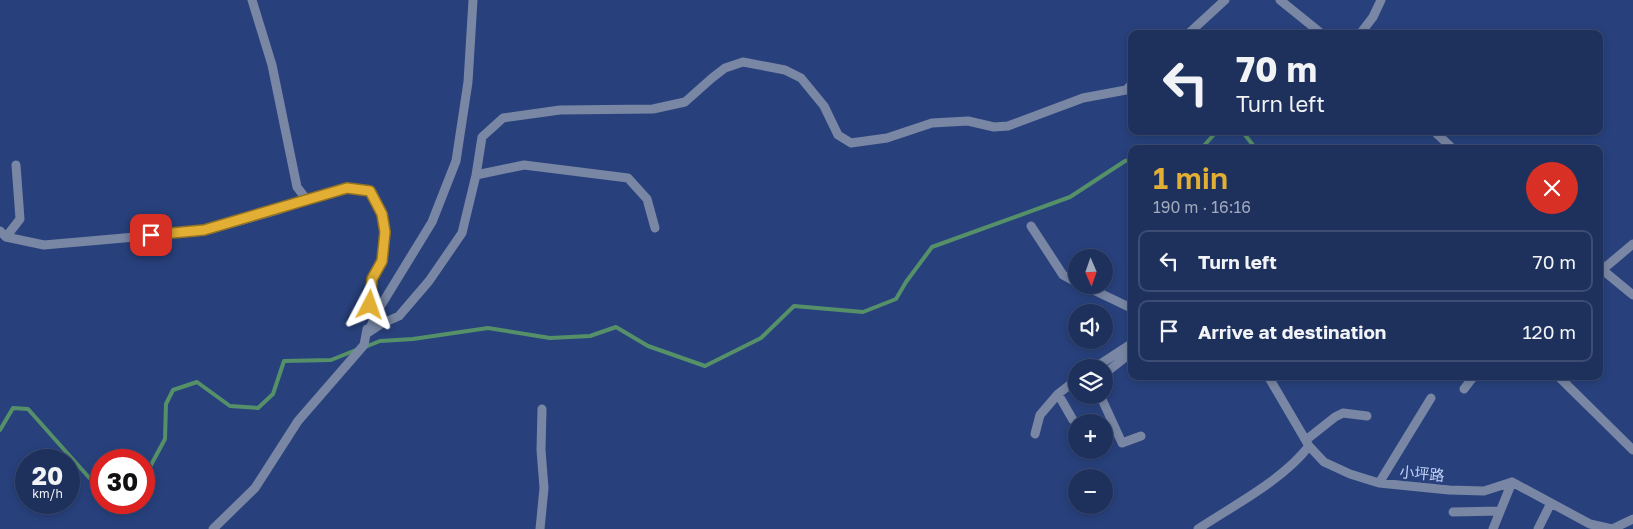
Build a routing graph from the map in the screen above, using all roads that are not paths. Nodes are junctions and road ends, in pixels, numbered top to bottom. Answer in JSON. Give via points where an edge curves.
{"nodes":[{"id":1,"x":252,"y":0,"type":"edge"},
{"id":2,"x":473,"y":0,"type":"edge"},
{"id":3,"x":1225,"y":0,"type":"edge"},
{"id":4,"x":1280,"y":0,"type":"edge"},
{"id":5,"x":1381,"y":0,"type":"edge"},
{"id":6,"x":1192,"y":30,"type":"edge"},
{"id":7,"x":1317,"y":30,"type":"edge"},
{"id":8,"x":1363,"y":30,"type":"edge"},
{"id":9,"x":1128,"y":88,"type":"edge"},
{"id":10,"x":1438,"y":135,"type":"edge"},
{"id":11,"x":1449,"y":145,"type":"edge"},
{"id":12,"x":16,"y":165,"type":"dead end"},
{"id":13,"x":476,"y":175,"type":"junction"},
{"id":14,"x":307,"y":200,"type":"junction"},
{"id":15,"x":1031,"y":226,"type":"dead end"},
{"id":16,"x":655,"y":228,"type":"dead end"},
{"id":17,"x":3,"y":234,"type":"edge"},
{"id":18,"x":1633,"y":244,"type":"edge"},
{"id":19,"x":1603,"y":266,"type":"edge"},
{"id":20,"x":1603,"y":270,"type":"edge"},
{"id":21,"x":1068,"y":278,"type":"edge"},
{"id":22,"x":1102,"y":294,"type":"edge"},
{"id":23,"x":1633,"y":295,"type":"edge"},
{"id":24,"x":380,"y":307,"type":"dead end"},
{"id":25,"x":1128,"y":307,"type":"edge"},
{"id":26,"x":368,"y":329,"type":"junction"},
{"id":27,"x":1128,"y":346,"type":"edge"},
{"id":28,"x":1128,"y":355,"type":"edge"},
{"id":29,"x":1108,"y":359,"type":"edge"},
{"id":30,"x":1113,"y":367,"type":"edge"},
{"id":31,"x":1270,"y":380,"type":"edge"},
{"id":32,"x":1471,"y":380,"type":"edge"},
{"id":33,"x":1562,"y":380,"type":"edge"},
{"id":34,"x":1068,"y":386,"type":"edge"},
{"id":35,"x":1464,"y":389,"type":"dead end"},
{"id":36,"x":1058,"y":394,"type":"junction"},
{"id":37,"x":1431,"y":398,"type":"dead end"},
{"id":38,"x":1104,"y":404,"type":"edge"},
{"id":39,"x":542,"y":409,"type":"dead end"},
{"id":40,"x":1070,"y":414,"type":"edge"},
{"id":41,"x":1366,"y":416,"type":"dead end"},
{"id":42,"x":1035,"y":434,"type":"dead end"},
{"id":43,"x":1141,"y":436,"type":"dead end"},
{"id":44,"x":1308,"y":443,"type":"junction"},
{"id":45,"x":1633,"y":450,"type":"edge"},
{"id":46,"x":1512,"y":482,"type":"junction"},
{"id":47,"x":1379,"y":484,"type":"junction"},
{"id":48,"x":1551,"y":503,"type":"junction"},
{"id":49,"x":1500,"y":511,"type":"junction"},
{"id":50,"x":1453,"y":512,"type":"dead end"},
{"id":51,"x":1633,"y":520,"type":"edge"},
{"id":52,"x":213,"y":529,"type":"edge"},
{"id":53,"x":540,"y":529,"type":"edge"},
{"id":54,"x":1198,"y":529,"type":"edge"},
{"id":55,"x":1493,"y":529,"type":"edge"},
{"id":56,"x":1538,"y":529,"type":"edge"},
{"id":57,"x":1612,"y":529,"type":"edge"}],
"edges":[{"from":1,"to":14,"type":"street","via":[[272,65],[297,187]]},
{"from":2,"to":24,"type":"street","via":[[468,82],[456,160],[432,222]]},
{"from":3,"to":6,"type":"street"},
{"from":4,"to":7,"type":"street"},
{"from":5,"to":8,"type":"street"},
{"from":9,"to":13,"type":"street","via":[[1083,98],[1008,126],[994,127],[968,121],[932,123],[886,138],[851,144],[838,135],[824,106],[801,78],[785,70],[743,62],[725,68],[685,102],[653,109],[560,110],[503,118],[482,137]]},
{"from":10,"to":11,"type":"street"},
{"from":12,"to":17,"type":"street","via":[[20,219]]},
{"from":13,"to":16,"type":"street","via":[[524,166],[628,178],[647,200]]},
{"from":13,"to":26,"type":"street","via":[[462,233],[429,281],[399,316]]},
{"from":14,"to":17,"type":"street","via":[[204,230],[44,245]]},
{"from":14,"to":26,"type":"street","via":[[347,188],[370,191],[382,214],[385,232],[382,261],[372,279],[370,305],[373,322]]},
{"from":15,"to":21,"type":"street"},
{"from":18,"to":19,"type":"street"},
{"from":20,"to":23,"type":"street"},
{"from":22,"to":25,"type":"street"},
{"from":26,"to":52,"type":"street","via":[[364,345],[298,421],[255,488]]},
{"from":27,"to":29,"type":"street"},
{"from":28,"to":30,"type":"street"},
{"from":31,"to":44,"type":"street","name":"小坪路"},
{"from":32,"to":35,"type":"street"},
{"from":33,"to":45,"type":"street"},
{"from":34,"to":36,"type":"street"},
{"from":36,"to":40,"type":"street"},
{"from":36,"to":42,"type":"street","via":[[1040,415]]},
{"from":37,"to":47,"type":"street"},
{"from":38,"to":43,"type":"street","via":[[1122,443]]},
{"from":39,"to":53,"type":"street","via":[[544,488]]},
{"from":41,"to":44,"type":"street","via":[[1343,413],[1334,417]]},
{"from":44,"to":47,"type":"street","name":"小坪路","via":[[1324,462]]},
{"from":44,"to":54,"type":"street","via":[[1298,460],[1276,478]]},
{"from":46,"to":47,"type":"street","name":"小坪路","via":[[1484,490]]},
{"from":46,"to":48,"type":"street"},
{"from":46,"to":49,"type":"street"},
{"from":48,"to":56,"type":"street"},
{"from":48,"to":57,"type":"street","via":[[1590,524]]},
{"from":49,"to":50,"type":"street"},
{"from":49,"to":55,"type":"street"},
{"from":51,"to":57,"type":"street"}]}
